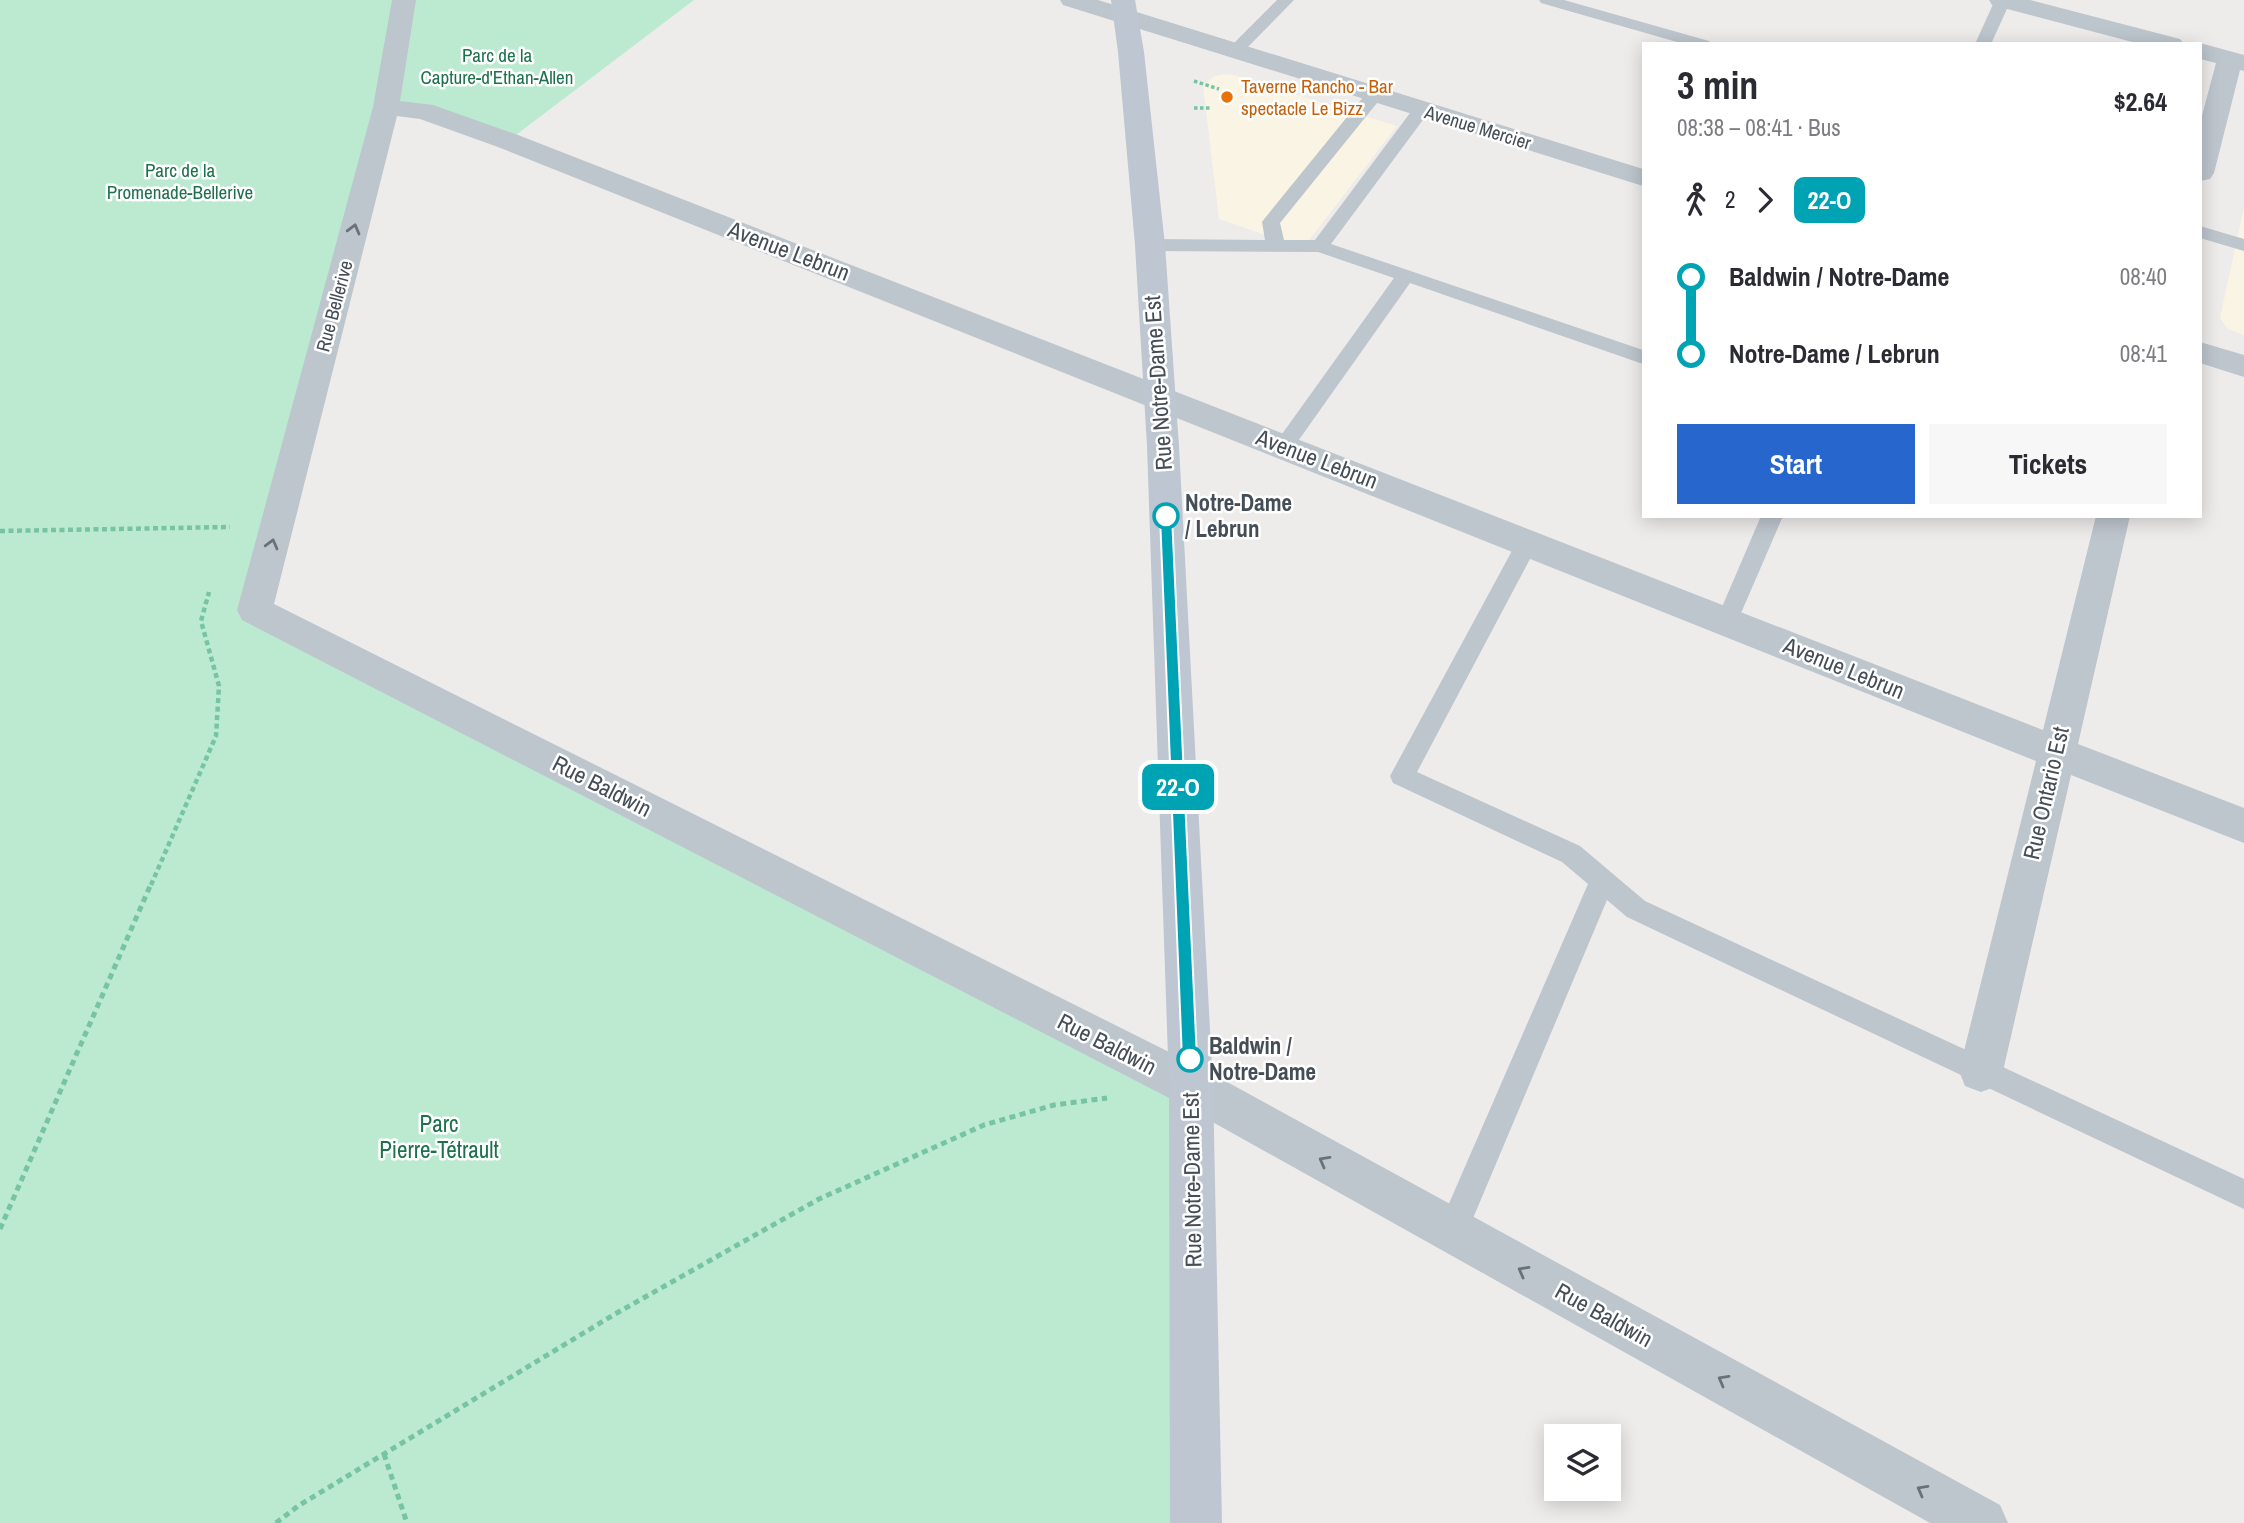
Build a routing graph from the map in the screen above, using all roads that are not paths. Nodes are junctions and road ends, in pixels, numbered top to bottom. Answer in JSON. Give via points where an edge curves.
{"nodes":[{"id":1,"x":404,"y":0,"type":"edge"},
{"id":2,"x":1072,"y":0,"type":"edge"},
{"id":3,"x":1286,"y":0,"type":"edge"},
{"id":4,"x":1547,"y":0,"type":"edge"},
{"id":5,"x":2002,"y":0,"type":"edge"},
{"id":6,"x":1124,"y":8,"type":"edge"},
{"id":7,"x":2076,"y":9,"type":"edge"},
{"id":8,"x":1696,"y":42,"type":"edge"},
{"id":9,"x":1984,"y":42,"type":"edge"},
{"id":10,"x":2166,"y":42,"type":"edge"},
{"id":11,"x":1235,"y":51,"type":"junction"},
{"id":12,"x":2202,"y":51,"type":"edge"},
{"id":13,"x":2239,"y":57,"type":"edge"},
{"id":14,"x":1375,"y":94,"type":"junction"},
{"id":15,"x":386,"y":107,"type":"junction"},
{"id":16,"x":1422,"y":109,"type":"junction"},
{"id":17,"x":2202,"y":167,"type":"edge"},
{"id":18,"x":1642,"y":178,"type":"edge"},
{"id":19,"x":2202,"y":233,"type":"edge"},
{"id":20,"x":1150,"y":245,"type":"junction"},
{"id":21,"x":2244,"y":245,"type":"edge"},
{"id":22,"x":1276,"y":246,"type":"junction"},
{"id":23,"x":1320,"y":246,"type":"junction"},
{"id":24,"x":1406,"y":275,"type":"junction"},
{"id":25,"x":2202,"y":353,"type":"edge"},
{"id":26,"x":1642,"y":358,"type":"edge"},
{"id":27,"x":2244,"y":366,"type":"edge"},
{"id":28,"x":1160,"y":397,"type":"junction"},
{"id":29,"x":1284,"y":446,"type":"junction"},
{"id":30,"x":1771,"y":518,"type":"edge"},
{"id":31,"x":2113,"y":518,"type":"edge"},
{"id":32,"x":1528,"y":542,"type":"junction"},
{"id":33,"x":255,"y":610,"type":"joint"},
{"id":34,"x":1727,"y":621,"type":"junction"},
{"id":35,"x":2056,"y":752,"type":"junction"},
{"id":36,"x":2244,"y":826,"type":"edge"},
{"id":37,"x":1602,"y":881,"type":"junction"},
{"id":38,"x":1982,"y":1071,"type":"junction"},
{"id":39,"x":1191,"y":1086,"type":"junction"},
{"id":40,"x":2244,"y":1194,"type":"edge"},
{"id":41,"x":1452,"y":1231,"type":"junction"},
{"id":42,"x":1196,"y":1523,"type":"edge"},
{"id":43,"x":1982,"y":1523,"type":"edge"}],
"edges":[{"from":1,"to":15,"type":"street","name":"Rue Bellerive"},
{"from":2,"to":6,"type":"street","name":"Avenue Mercier"},
{"from":3,"to":11,"type":"lane"},
{"from":4,"to":8,"type":"lane"},
{"from":5,"to":7,"type":"street"},
{"from":5,"to":9,"type":"lane"},
{"from":6,"to":11,"type":"street","name":"Avenue Mercier"},
{"from":6,"to":20,"type":"main road","name":"Rue Notre-Dame Est"},
{"from":7,"to":10,"type":"street"},
{"from":11,"to":14,"type":"street","name":"Avenue Mercier"},
{"from":12,"to":13,"type":"street"},
{"from":13,"to":17,"type":"street"},
{"from":14,"to":16,"type":"street","name":"Avenue Mercier"},
{"from":14,"to":22,"type":"lane","via":[[1271,222]]},
{"from":15,"to":28,"type":"street","name":"Avenue Lebrun","via":[[449,119]]},
{"from":33,"to":15,"type":"street","name":"Rue Bellerive","one_way":true},
{"from":16,"to":18,"type":"street","name":"Avenue Mercier"},
{"from":16,"to":23,"type":"lane"},
{"from":19,"to":21,"type":"lane"},
{"from":20,"to":22,"type":"lane"},
{"from":20,"to":28,"type":"main road","name":"Rue Notre-Dame Est"},
{"from":22,"to":23,"type":"lane"},
{"from":23,"to":24,"type":"lane"},
{"from":24,"to":26,"type":"lane"},
{"from":24,"to":29,"type":"lane"},
{"from":25,"to":27,"type":"street"},
{"from":28,"to":29,"type":"street","name":"Avenue Lebrun"},
{"from":28,"to":39,"type":"main road","name":"Rue Notre-Dame Est"},
{"from":29,"to":32,"type":"street","name":"Avenue Lebrun"},
{"from":30,"to":34,"type":"lane"},
{"from":31,"to":35,"type":"street","name":"Rue Ontario Est"},
{"from":32,"to":34,"type":"street","name":"Avenue Lebrun"},
{"from":32,"to":37,"type":"lane","via":[[1402,776],[1571,853]]},
{"from":33,"to":39,"type":"street","name":"Rue Baldwin"},
{"from":34,"to":35,"type":"street","name":"Avenue Lebrun"},
{"from":35,"to":36,"type":"street","name":"Avenue Lebrun"},
{"from":35,"to":38,"type":"street","name":"Rue Ontario Est"},
{"from":37,"to":38,"type":"lane","via":[[1636,909]]},
{"from":37,"to":41,"type":"lane"},
{"from":38,"to":40,"type":"lane"},
{"from":41,"to":39,"type":"street","name":"Rue Baldwin","one_way":true},
{"from":39,"to":42,"type":"main road","name":"Rue Notre-Dame Est"},
{"from":43,"to":41,"type":"street","name":"Rue Baldwin","one_way":true}]}
